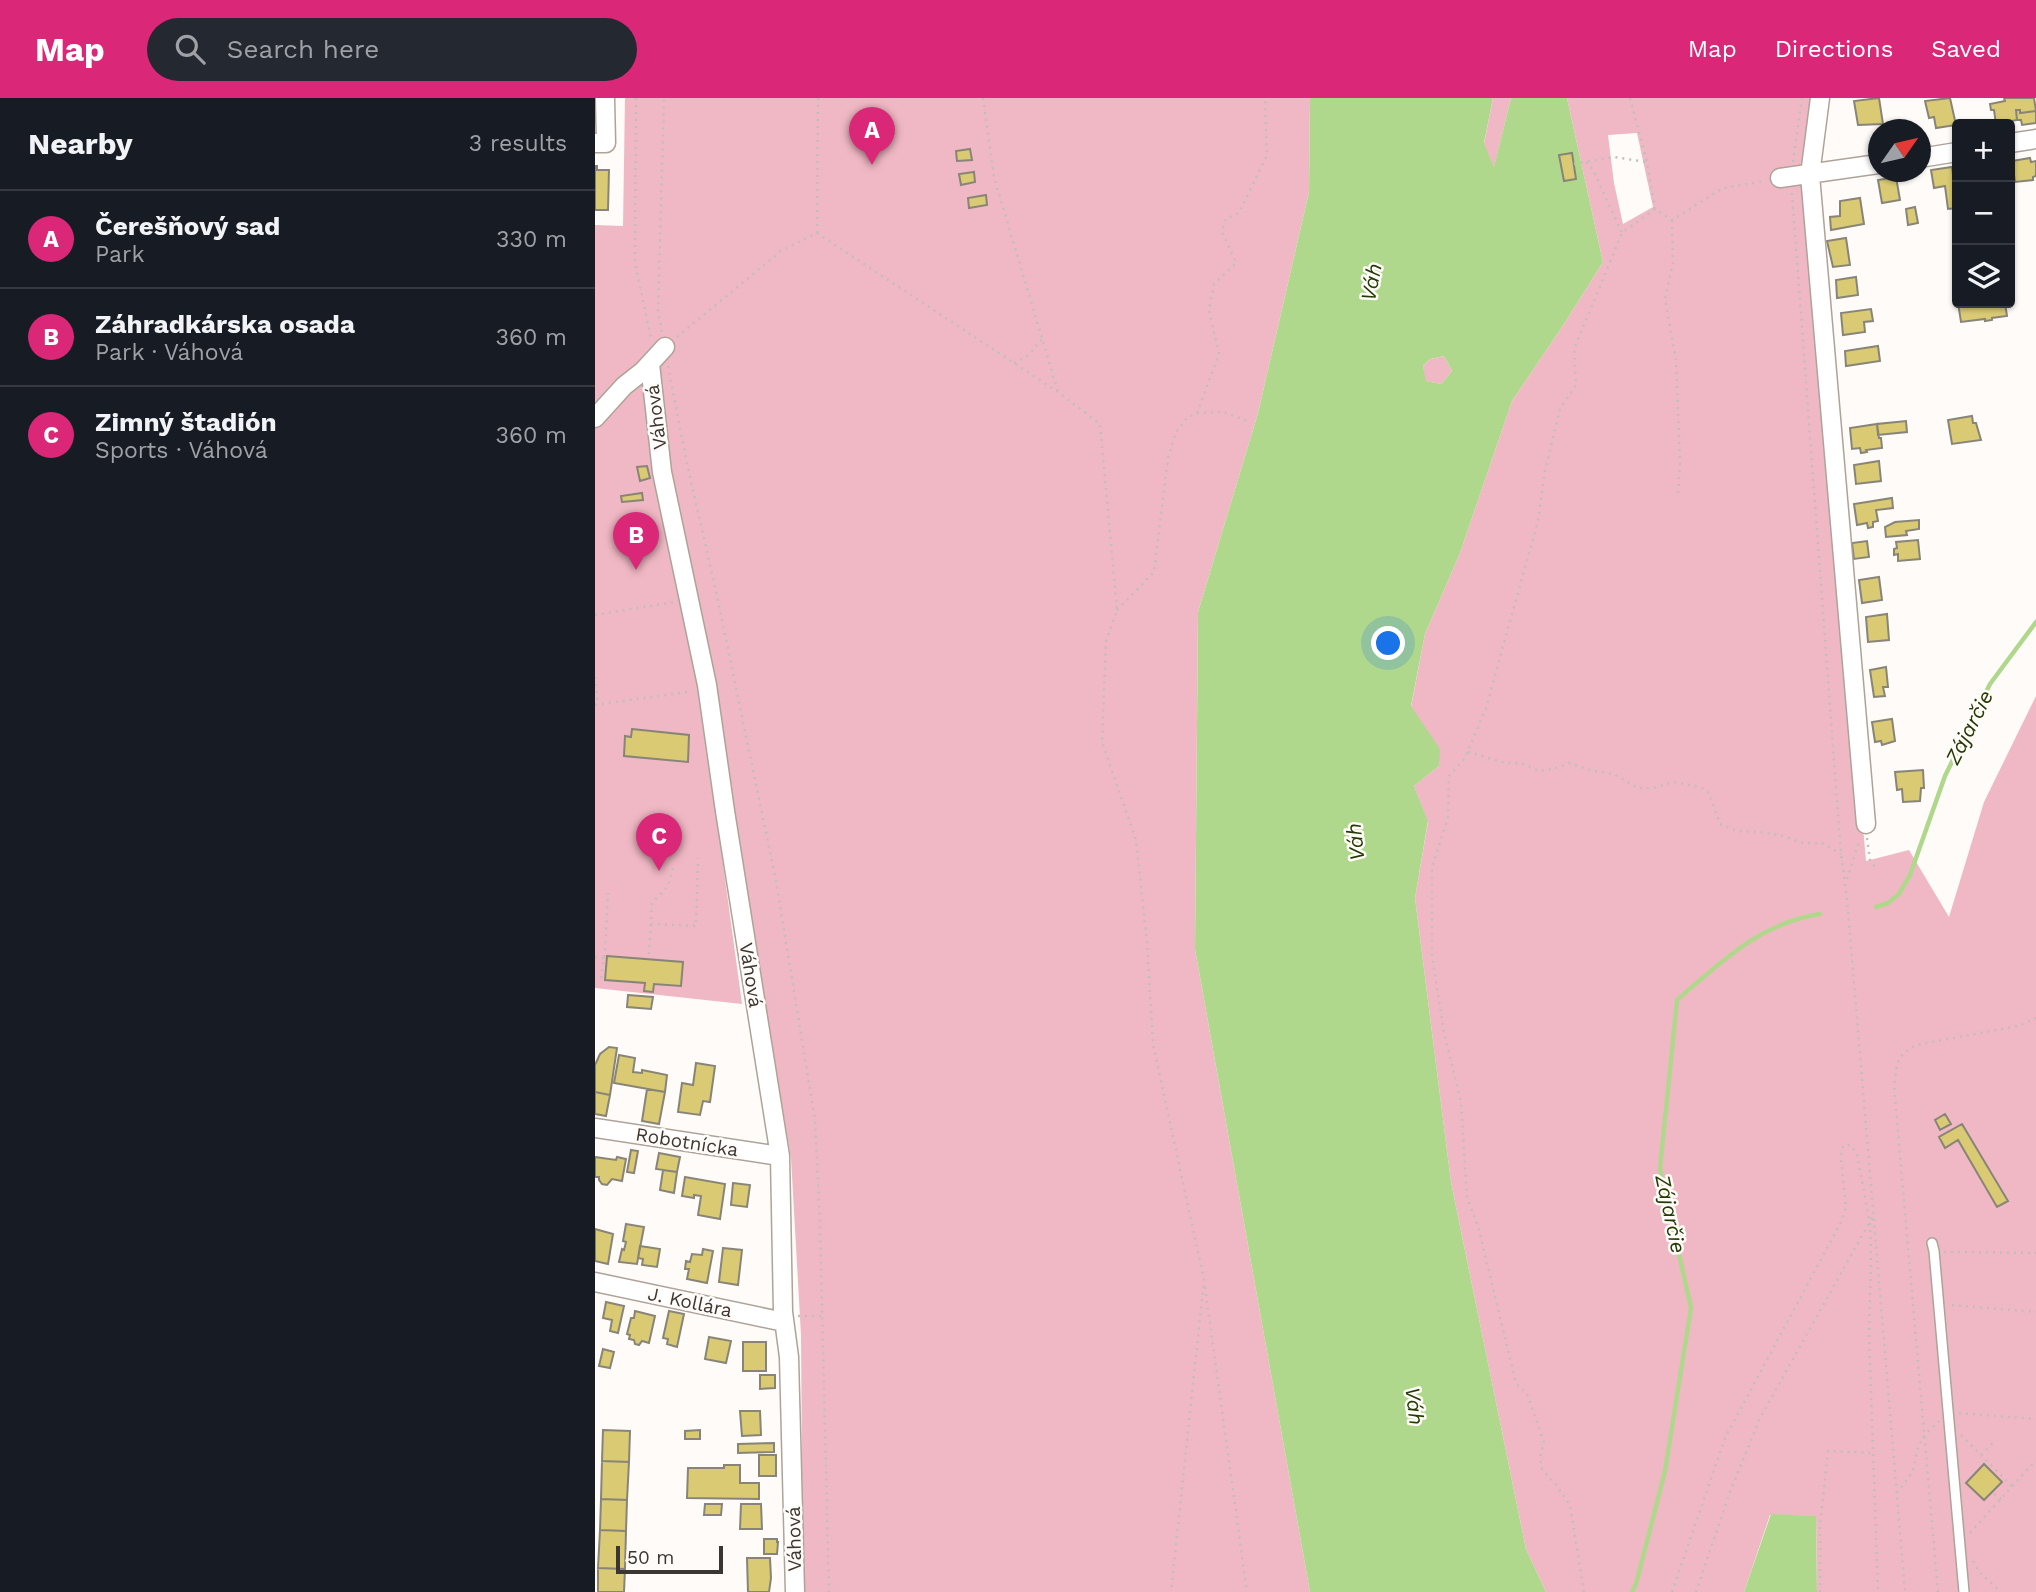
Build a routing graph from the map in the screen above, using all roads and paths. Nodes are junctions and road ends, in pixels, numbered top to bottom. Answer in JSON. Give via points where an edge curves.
{"nodes":[{"id":1,"x":605,"y":98,"type":"edge"},
{"id":2,"x":636,"y":98,"type":"edge"},
{"id":3,"x":664,"y":98,"type":"edge"},
{"id":4,"x":818,"y":98,"type":"edge"},
{"id":5,"x":983,"y":98,"type":"edge"},
{"id":6,"x":1265,"y":98,"type":"edge"},
{"id":7,"x":1630,"y":98,"type":"edge"},
{"id":8,"x":1802,"y":98,"type":"edge"},
{"id":9,"x":1820,"y":98,"type":"edge"},
{"id":10,"x":2036,"y":139,"type":"edge"},
{"id":11,"x":601,"y":143,"type":"edge"},
{"id":12,"x":2015,"y":143,"type":"edge"},
{"id":13,"x":1952,"y":153,"type":"edge"},
{"id":14,"x":1931,"y":156,"type":"edge"},
{"id":15,"x":1586,"y":162,"type":"junction"},
{"id":16,"x":1647,"y":162,"type":"junction"},
{"id":17,"x":1574,"y":164,"type":"dead end"},
{"id":18,"x":1868,"y":166,"type":"edge"},
{"id":19,"x":1810,"y":175,"type":"junction"},
{"id":20,"x":1786,"y":177,"type":"junction"},
{"id":21,"x":1655,"y":209,"type":"junction"},
{"id":22,"x":1672,"y":220,"type":"junction"},
{"id":23,"x":817,"y":233,"type":"junction"},
{"id":24,"x":1622,"y":233,"type":"junction"},
{"id":25,"x":1042,"y":339,"type":"junction"},
{"id":26,"x":657,"y":356,"type":"junction"},
{"id":27,"x":1014,"y":363,"type":"junction"},
{"id":28,"x":1058,"y":392,"type":"junction"},
{"id":29,"x":1198,"y":413,"type":"junction"},
{"id":30,"x":595,"y":418,"type":"edge"},
{"id":31,"x":1250,"y":422,"type":"dead end"},
{"id":32,"x":1678,"y":495,"type":"dead end"},
{"id":33,"x":675,"y":603,"type":"dead end"},
{"id":34,"x":1117,"y":610,"type":"junction"},
{"id":35,"x":595,"y":615,"type":"edge"},
{"id":36,"x":595,"y":677,"type":"edge"},
{"id":37,"x":687,"y":692,"type":"dead end"},
{"id":38,"x":597,"y":705,"type":"edge"},
{"id":39,"x":1468,"y":751,"type":"junction"},
{"id":40,"x":1865,"y":824,"type":"junction"},
{"id":41,"x":1841,"y":855,"type":"junction"},
{"id":42,"x":698,"y":858,"type":"dead end"},
{"id":43,"x":673,"y":869,"type":"dead end"},
{"id":44,"x":1877,"y":870,"type":"dead end"},
{"id":45,"x":1846,"y":882,"type":"junction"},
{"id":46,"x":608,"y":893,"type":"dead end"},
{"id":47,"x":651,"y":924,"type":"junction"},
{"id":48,"x":649,"y":954,"type":"dead end"},
{"id":49,"x":595,"y":957,"type":"edge"},
{"id":50,"x":604,"y":958,"type":"junction"},
{"id":51,"x":601,"y":978,"type":"dead end"},
{"id":52,"x":595,"y":1128,"type":"edge"},
{"id":53,"x":780,"y":1156,"type":"junction"},
{"id":54,"x":1874,"y":1214,"type":"junction"},
{"id":55,"x":1870,"y":1224,"type":"junction"},
{"id":56,"x":1933,"y":1247,"type":"joint"},
{"id":57,"x":2036,"y":1253,"type":"edge"},
{"id":58,"x":1204,"y":1280,"type":"junction"},
{"id":59,"x":595,"y":1282,"type":"edge"},
{"id":60,"x":1938,"y":1305,"type":"junction"},
{"id":61,"x":2036,"y":1312,"type":"edge"},
{"id":62,"x":822,"y":1316,"type":"junction"},
{"id":63,"x":784,"y":1319,"type":"junction"},
{"id":64,"x":1947,"y":1412,"type":"junction"},
{"id":65,"x":2036,"y":1419,"type":"edge"},
{"id":66,"x":1949,"y":1431,"type":"junction"},
{"id":67,"x":1996,"y":1440,"type":"dead end"},
{"id":68,"x":1872,"y":1453,"type":"junction"},
{"id":69,"x":1981,"y":1455,"type":"junction"},
{"id":70,"x":2036,"y":1460,"type":"edge"},
{"id":71,"x":2012,"y":1486,"type":"junction"},
{"id":72,"x":1897,"y":1493,"type":"junction"},
{"id":73,"x":1994,"y":1494,"type":"dead end"},
{"id":74,"x":2001,"y":1499,"type":"junction"},
{"id":75,"x":1966,"y":1537,"type":"dead end"},
{"id":76,"x":1968,"y":1551,"type":"dead end"},
{"id":77,"x":795,"y":1592,"type":"edge"},
{"id":78,"x":829,"y":1592,"type":"edge"},
{"id":79,"x":1171,"y":1592,"type":"edge"},
{"id":80,"x":1247,"y":1592,"type":"edge"},
{"id":81,"x":1584,"y":1592,"type":"edge"},
{"id":82,"x":1672,"y":1592,"type":"edge"},
{"id":83,"x":1696,"y":1592,"type":"edge"},
{"id":84,"x":1820,"y":1592,"type":"edge"},
{"id":85,"x":1878,"y":1592,"type":"edge"},
{"id":86,"x":1905,"y":1592,"type":"edge"},
{"id":87,"x":1964,"y":1592,"type":"edge"},
{"id":88,"x":2001,"y":1592,"type":"edge"}],
"edges":[{"from":1,"to":11,"type":"street"},
{"from":2,"to":26,"type":"path","via":[[635,263]]},
{"from":3,"to":26,"type":"path"},
{"from":4,"to":23,"type":"path"},
{"from":5,"to":25,"type":"path","via":[[994,177]]},
{"from":6,"to":29,"type":"path","via":[[1267,155],[1239,213],[1226,219],[1222,232],[1236,263],[1214,284],[1209,310],[1219,354]]},
{"from":7,"to":16,"type":"path"},
{"from":8,"to":20,"type":"path"},
{"from":9,"to":19,"type":"street"},
{"from":10,"to":12,"type":"street"},
{"from":13,"to":14,"type":"street"},
{"from":15,"to":16,"type":"path","via":[[1614,157]]},
{"from":15,"to":17,"type":"path"},
{"from":15,"to":24,"type":"path","via":[[1594,170]]},
{"from":16,"to":21,"type":"path"},
{"from":18,"to":19,"type":"street"},
{"from":19,"to":20,"type":"street"},
{"from":19,"to":40,"type":"street"},
{"from":20,"to":22,"type":"path","via":[[1723,188]]},
{"from":20,"to":41,"type":"path"},
{"from":21,"to":22,"type":"path"},
{"from":21,"to":24,"type":"path"},
{"from":22,"to":32,"type":"path","via":[[1673,262],[1665,299],[1676,360]]},
{"from":23,"to":26,"type":"path","via":[[781,251]]},
{"from":23,"to":27,"type":"path"},
{"from":24,"to":39,"type":"path","via":[[1574,349],[1576,385],[1560,409],[1538,521],[1486,708]]},
{"from":25,"to":27,"type":"path","via":[[1029,355]]},
{"from":25,"to":28,"type":"path"},
{"from":26,"to":30,"type":"street"},
{"from":26,"to":53,"type":"street","name":"Váhová","via":[[662,472],[707,685]]},
{"from":26,"to":62,"type":"path","via":[[670,385],[778,894],[815,1120]]},
{"from":27,"to":28,"type":"path"},
{"from":28,"to":34,"type":"path","via":[[1100,424]]},
{"from":29,"to":31,"type":"path","via":[[1224,412]]},
{"from":29,"to":34,"type":"path","via":[[1188,417],[1176,432],[1168,458],[1154,572]]},
{"from":33,"to":35,"type":"path"},
{"from":34,"to":58,"type":"path","via":[[1106,641],[1102,742],[1136,840],[1153,1044]]},
{"from":36,"to":38,"type":"path"},
{"from":37,"to":38,"type":"path"},
{"from":39,"to":41,"type":"path","via":[[1539,771],[1569,762],[1614,774],[1638,788],[1673,782],[1700,787],[1709,793],[1720,824],[1737,831],[1822,843]]},
{"from":39,"to":81,"type":"path","via":[[1449,776],[1448,817],[1432,868],[1432,957],[1461,1102],[1467,1198],[1516,1383],[1527,1394],[1544,1442],[1542,1469],[1570,1505]]},
{"from":40,"to":44,"type":"path","via":[[1870,860]]},
{"from":40,"to":45,"type":"path"},
{"from":41,"to":45,"type":"path"},
{"from":42,"to":47,"type":"path","via":[[696,926]]},
{"from":43,"to":47,"type":"path","via":[[668,886],[652,903]]},
{"from":45,"to":54,"type":"path"},
{"from":46,"to":50,"type":"path"},
{"from":47,"to":48,"type":"path"},
{"from":49,"to":50,"type":"path"},
{"from":50,"to":51,"type":"path"},
{"from":52,"to":53,"type":"street","name":"Robotnícka"},
{"from":53,"to":63,"type":"street","name":"Váhová"},
{"from":54,"to":55,"type":"path"},
{"from":54,"to":72,"type":"path"},
{"from":55,"to":68,"type":"path"},
{"from":55,"to":82,"type":"path","via":[[1857,1154],[1850,1145],[1843,1146],[1846,1207],[1841,1222],[1725,1438]]},
{"from":55,"to":83,"type":"path","via":[[1760,1418]]},
{"from":56,"to":57,"type":"path"},
{"from":56,"to":60,"type":"lane"},
{"from":58,"to":79,"type":"path"},
{"from":58,"to":80,"type":"path"},
{"from":59,"to":63,"type":"street","name":"J. Kollára"},
{"from":60,"to":61,"type":"path"},
{"from":60,"to":64,"type":"lane"},
{"from":62,"to":63,"type":"path"},
{"from":62,"to":78,"type":"path"},
{"from":63,"to":77,"type":"street","name":"Váhová"},
{"from":64,"to":65,"type":"path"},
{"from":64,"to":66,"type":"lane"},
{"from":64,"to":72,"type":"path","via":[[1923,1437],[1913,1471]]},
{"from":66,"to":69,"type":"path","via":[[1958,1432]]},
{"from":66,"to":87,"type":"lane"},
{"from":67,"to":69,"type":"path"},
{"from":68,"to":84,"type":"path","via":[[1828,1451],[1820,1525]]},
{"from":68,"to":85,"type":"path"},
{"from":69,"to":71,"type":"path"},
{"from":70,"to":71,"type":"path"},
{"from":71,"to":74,"type":"path"},
{"from":72,"to":86,"type":"path"},
{"from":73,"to":74,"type":"path"},
{"from":74,"to":75,"type":"path"},
{"from":76,"to":88,"type":"path","via":[[1980,1573]]}]}
